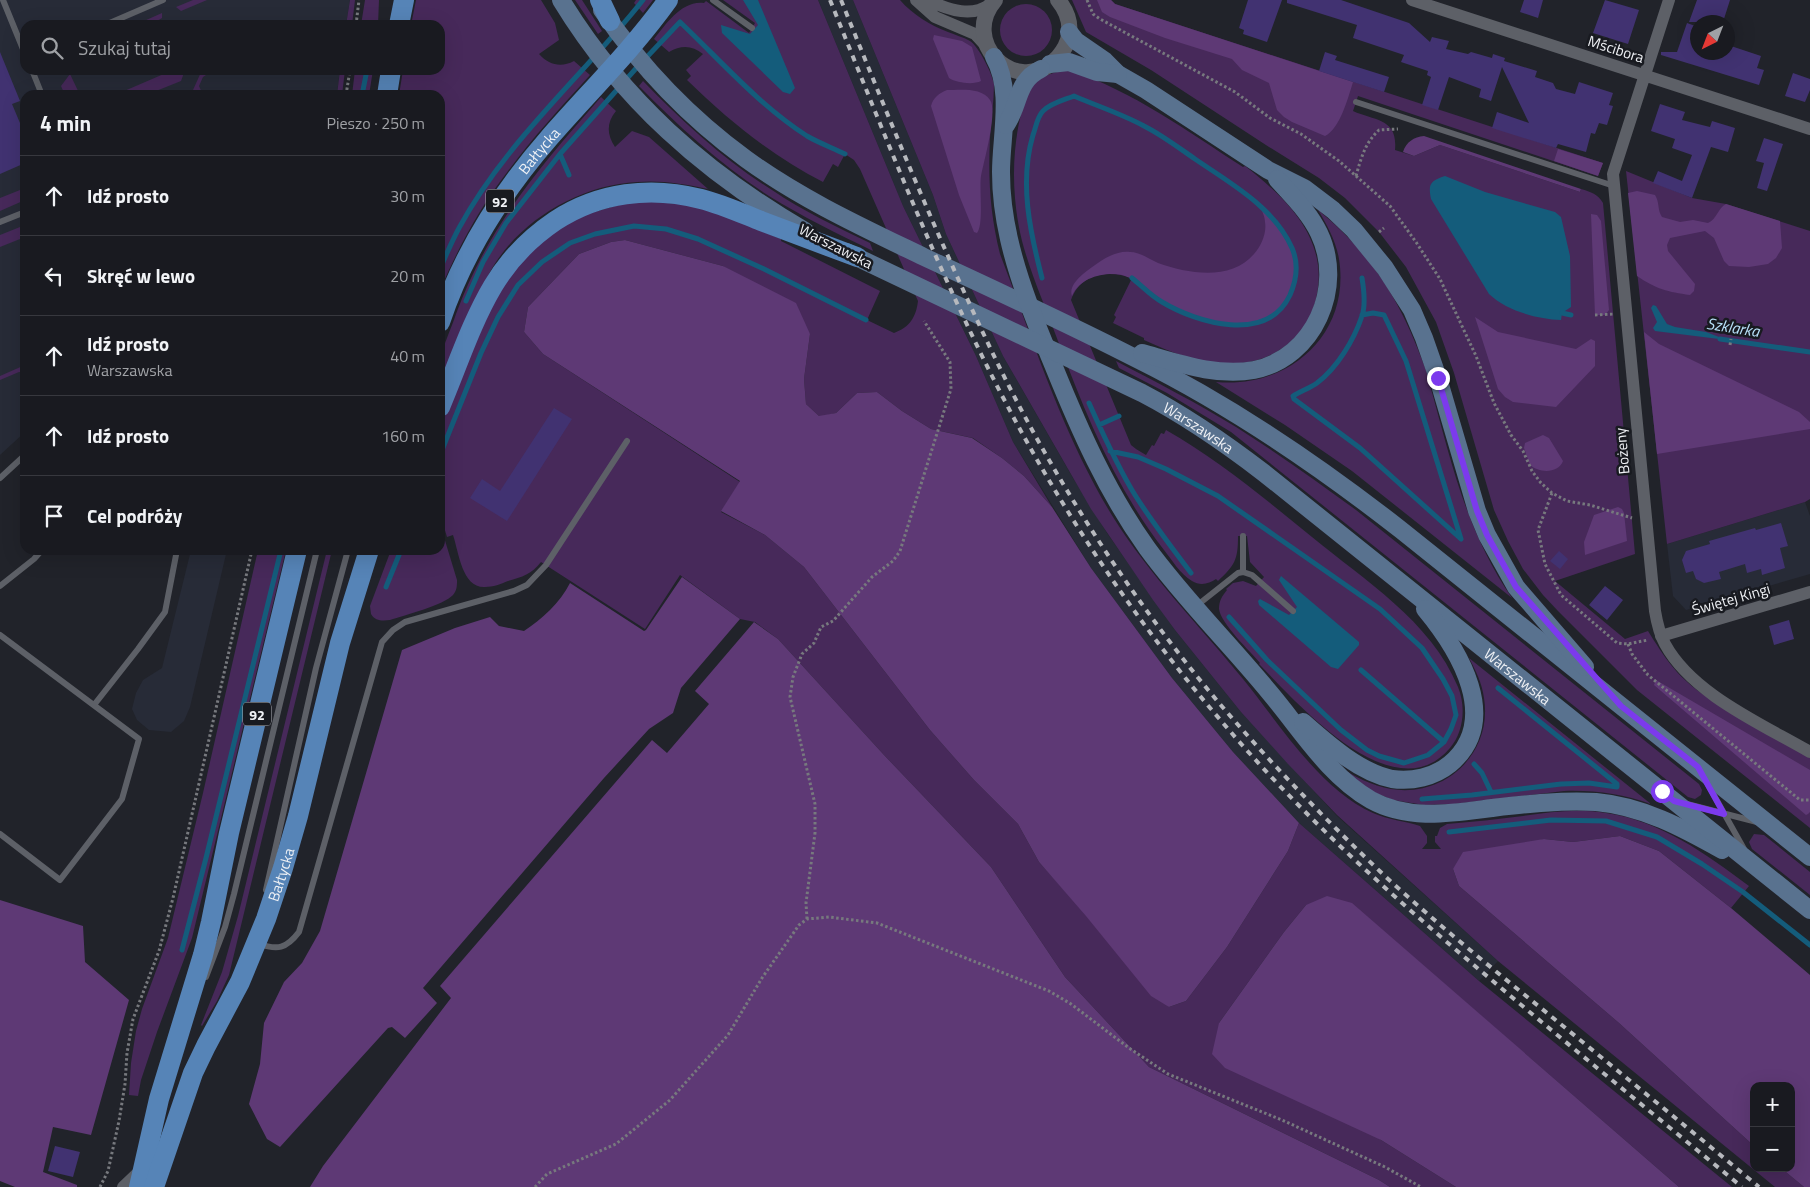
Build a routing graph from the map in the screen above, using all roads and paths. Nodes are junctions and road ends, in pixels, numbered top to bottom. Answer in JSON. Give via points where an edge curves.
{"nodes":[{"id":1,"x":3,"y":0,"type":"edge"},
{"id":2,"x":163,"y":0,"type":"edge"},
{"id":3,"x":359,"y":0,"type":"edge"},
{"id":4,"x":389,"y":0,"type":"edge"},
{"id":5,"x":404,"y":0,"type":"edge"},
{"id":6,"x":561,"y":0,"type":"edge"},
{"id":7,"x":596,"y":0,"type":"edge"},
{"id":8,"x":600,"y":0,"type":"edge"},
{"id":9,"x":668,"y":0,"type":"edge"},
{"id":10,"x":712,"y":0,"type":"edge"},
{"id":11,"x":916,"y":0,"type":"edge"},
{"id":12,"x":928,"y":0,"type":"edge"},
{"id":13,"x":1058,"y":0,"type":"edge"},
{"id":14,"x":1412,"y":0,"type":"edge"},
{"id":15,"x":1669,"y":0,"type":"edge"},
{"id":16,"x":994,"y":1,"type":"edge"},
{"id":17,"x":116,"y":20,"type":"edge"},
{"id":18,"x":357,"y":20,"type":"edge"},
{"id":19,"x":388,"y":20,"type":"edge"},
{"id":20,"x":400,"y":20,"type":"edge"},
{"id":21,"x":610,"y":21,"type":"junction"},
{"id":22,"x":752,"y":28,"type":"dead end"},
{"id":23,"x":1069,"y":32,"type":"junction"},
{"id":24,"x":20,"y":42,"type":"edge"},
{"id":25,"x":991,"y":53,"type":"junction"},
{"id":26,"x":1046,"y":66,"type":"junction"},
{"id":27,"x":1118,"y":74,"type":"junction"},
{"id":28,"x":34,"y":75,"type":"edge"},
{"id":29,"x":349,"y":75,"type":"edge"},
{"id":30,"x":387,"y":75,"type":"edge"},
{"id":31,"x":390,"y":75,"type":"edge"},
{"id":32,"x":1644,"y":75,"type":"junction"},
{"id":33,"x":40,"y":90,"type":"edge"},
{"id":34,"x":347,"y":90,"type":"edge"},
{"id":35,"x":387,"y":90,"type":"edge"},
{"id":36,"x":388,"y":90,"type":"edge"},
{"id":37,"x":1356,"y":102,"type":"dead end"},
{"id":38,"x":1004,"y":128,"type":"junction"},
{"id":39,"x":1406,"y":128,"type":"dead end"},
{"id":40,"x":1810,"y":130,"type":"edge"},
{"id":41,"x":1268,"y":170,"type":"junction"},
{"id":42,"x":1356,"y":176,"type":"dead end"},
{"id":43,"x":1614,"y":186,"type":"junction"},
{"id":44,"x":20,"y":214,"type":"edge"},
{"id":45,"x":0,"y":222,"type":"edge"},
{"id":46,"x":1384,"y":228,"type":"dead end"},
{"id":47,"x":1379,"y":232,"type":"dead end"},
{"id":48,"x":857,"y":257,"type":"junction"},
{"id":49,"x":445,"y":310,"type":"edge"},
{"id":50,"x":1616,"y":314,"type":"dead end"},
{"id":51,"x":1595,"y":315,"type":"dead end"},
{"id":52,"x":924,"y":321,"type":"dead end"},
{"id":53,"x":1731,"y":338,"type":"dead end"},
{"id":54,"x":1108,"y":344,"type":"junction"},
{"id":55,"x":1730,"y":345,"type":"dead end"},
{"id":56,"x":445,"y":395,"type":"edge"},
{"id":57,"x":626,"y":441,"type":"dead end"},
{"id":58,"x":20,"y":460,"type":"edge"},
{"id":59,"x":0,"y":478,"type":"edge"},
{"id":60,"x":1552,"y":493,"type":"dead end"},
{"id":61,"x":1243,"y":536,"type":"dead end"},
{"id":62,"x":38,"y":555,"type":"edge"},
{"id":63,"x":176,"y":555,"type":"edge"},
{"id":64,"x":251,"y":555,"type":"edge"},
{"id":65,"x":296,"y":555,"type":"edge"},
{"id":66,"x":316,"y":555,"type":"edge"},
{"id":67,"x":347,"y":555,"type":"edge"},
{"id":68,"x":367,"y":555,"type":"edge"},
{"id":69,"x":375,"y":555,"type":"edge"},
{"id":70,"x":1243,"y":572,"type":"junction"},
{"id":71,"x":1401,"y":582,"type":"junction"},
{"id":72,"x":0,"y":586,"type":"edge"},
{"id":73,"x":1810,"y":592,"type":"edge"},
{"id":74,"x":354,"y":597,"type":"junction"},
{"id":75,"x":1195,"y":607,"type":"junction"},
{"id":76,"x":1293,"y":611,"type":"dead end"},
{"id":77,"x":0,"y":635,"type":"edge"},
{"id":78,"x":1661,"y":636,"type":"junction"},
{"id":79,"x":1628,"y":644,"type":"junction"},
{"id":80,"x":1270,"y":693,"type":"junction"},
{"id":81,"x":94,"y":705,"type":"junction"},
{"id":82,"x":1621,"y":706,"type":"junction"},
{"id":83,"x":1810,"y":752,"type":"edge"},
{"id":84,"x":1698,"y":767,"type":"junction"},
{"id":85,"x":1810,"y":800,"type":"edge"},
{"id":86,"x":1674,"y":801,"type":"junction"},
{"id":87,"x":1724,"y":814,"type":"junction"},
{"id":88,"x":1770,"y":826,"type":"junction"},
{"id":89,"x":1,"y":838,"type":"edge"},
{"id":90,"x":1810,"y":858,"type":"edge"},
{"id":91,"x":1752,"y":863,"type":"junction"},
{"id":92,"x":1790,"y":894,"type":"junction"},
{"id":93,"x":264,"y":900,"type":"dead end"},
{"id":94,"x":262,"y":909,"type":"dead end"},
{"id":95,"x":1810,"y":910,"type":"edge"},
{"id":96,"x":807,"y":919,"type":"junction"},
{"id":97,"x":253,"y":951,"type":"junction"},
{"id":98,"x":172,"y":1056,"type":"junction"},
{"id":99,"x":141,"y":1178,"type":"edge"},
{"id":100,"x":100,"y":1187,"type":"edge"},
{"id":101,"x":123,"y":1187,"type":"edge"},
{"id":102,"x":154,"y":1187,"type":"edge"},
{"id":103,"x":535,"y":1187,"type":"edge"},
{"id":104,"x":1421,"y":1187,"type":"edge"}],
"edges":[{"from":1,"to":24,"type":"lane"},
{"from":2,"to":17,"type":"lane"},
{"from":3,"to":18,"type":"path"},
{"from":4,"to":19,"type":"main road"},
{"from":5,"to":20,"type":"main road"},
{"from":6,"to":48,"type":"main road","name":"Warszawska","via":[[590,44],[631,94],[676,140],[722,178],[781,217]]},
{"from":7,"to":21,"type":"main road","name":"Warszawska"},
{"from":8,"to":21,"type":"main road"},
{"from":9,"to":49,"type":"main road","name":"Bałtycka","number":"92","via":[[501,199],[465,262]]},
{"from":10,"to":22,"type":"lane"},
{"from":11,"to":25,"type":"street","via":[[935,17],[975,34]]},
{"from":12,"to":16,"type":"street","via":[[966,12],[982,10]]},
{"from":13,"to":23,"type":"street","via":[[1067,15]]},
{"from":14,"to":32,"type":"street","name":"Mścibora"},
{"from":15,"to":32,"type":"street","name":"Bożeny"},
{"from":16,"to":25,"type":"street","via":[[984,23],[984,38]]},
{"from":21,"to":54,"type":"main road","name":"Warszawska","via":[[682,105],[724,142],[788,187],[864,228]]},
{"from":23,"to":26,"type":"street","via":[[1064,51]]},
{"from":23,"to":27,"type":"main road"},
{"from":25,"to":26,"type":"street","via":[[1002,64],[1016,70],[1025,72]]},
{"from":25,"to":38,"type":"main road","via":[[1002,76]]},
{"from":26,"to":27,"type":"main road","via":[[1069,62],[1097,72]]},
{"from":26,"to":38,"type":"main road","via":[[1026,80]]},
{"from":27,"to":41,"type":"main road"},
{"from":28,"to":33,"type":"lane"},
{"from":29,"to":34,"type":"path"},
{"from":30,"to":35,"type":"main road"},
{"from":31,"to":36,"type":"main road"},
{"from":32,"to":40,"type":"street","name":"Mścibora"},
{"from":32,"to":43,"type":"street","name":"Bożeny","via":[[1613,174]]},
{"from":37,"to":43,"type":"lane"},
{"from":38,"to":75,"type":"main road","via":[[1001,173],[1004,218],[1037,327],[1076,422],[1117,503],[1148,550]]},
{"from":39,"to":42,"type":"path","via":[[1379,130],[1370,138]]},
{"from":41,"to":54,"type":"main road","via":[[1312,220],[1327,259],[1327,296],[1318,320],[1305,339],[1277,361],[1255,370],[1238,372],[1197,368]]},
{"from":41,"to":82,"type":"main road","via":[[1304,188],[1333,210],[1369,248],[1400,290],[1424,338],[1477,511],[1491,544],[1516,587]]},
{"from":43,"to":78,"type":"street","name":"Bożeny","via":[[1650,576]]},
{"from":44,"to":45,"type":"lane"},
{"from":46,"to":47,"type":"path"},
{"from":48,"to":56,"type":"main road","via":[[702,199],[668,192],[605,197],[543,229],[507,265],[480,310]]},
{"from":48,"to":71,"type":"main road","name":"Warszawska","via":[[1161,403],[1222,441]]},
{"from":50,"to":51,"type":"path"},
{"from":52,"to":96,"type":"path","via":[[950,362],[950,388],[900,551],[833,620],[820,627],[814,643],[802,654],[793,677],[790,697],[815,804]]},
{"from":53,"to":55,"type":"path"},
{"from":54,"to":82,"type":"main road","name":"Warszawska","via":[[1206,395],[1334,478]]},
{"from":57,"to":97,"type":"lane","via":[[546,565],[531,582],[514,591],[406,622],[382,642],[299,932],[291,943]]},
{"from":58,"to":59,"type":"lane"},
{"from":60,"to":79,"type":"path","via":[[1538,530],[1545,564],[1557,590],[1617,642]]},
{"from":61,"to":70,"type":"lane"},
{"from":62,"to":72,"type":"lane"},
{"from":63,"to":81,"type":"lane","via":[[165,612]]},
{"from":64,"to":100,"type":"path","via":[[173,898],[130,1031],[119,1121],[108,1171]]},
{"from":65,"to":98,"type":"main road","number":"92","via":[[203,955]]},
{"from":66,"to":98,"type":"lane","via":[[225,927]]},
{"from":67,"to":93,"type":"lane","via":[[316,668]]},
{"from":68,"to":74,"type":"main road","name":"Bałtycka"},
{"from":69,"to":74,"type":"main road"},
{"from":70,"to":75,"type":"lane"},
{"from":70,"to":76,"type":"lane","via":[[1252,575]]},
{"from":71,"to":80,"type":"main road","via":[[1450,644],[1471,689],[1474,713],[1470,737],[1462,752],[1448,766],[1427,777],[1410,780],[1374,772],[1334,748]]},
{"from":71,"to":86,"type":"main road","name":"Warszawska"},
{"from":73,"to":78,"type":"street","name":"Świętej Kingi"},
{"from":74,"to":97,"type":"main road","name":"Bałtycka","via":[[330,680],[292,840]]},
{"from":75,"to":80,"type":"main road"},
{"from":77,"to":81,"type":"lane"},
{"from":78,"to":79,"type":"path"},
{"from":78,"to":83,"type":"street","name":"Bożeny","via":[[1678,663],[1699,684]]},
{"from":79,"to":85,"type":"path","via":[[1648,675],[1800,800]]},
{"from":80,"to":92,"type":"main road","via":[[1334,772],[1365,796],[1391,809],[1432,815],[1563,802],[1598,802],[1626,807],[1670,822]]},
{"from":81,"to":89,"type":"lane","via":[[139,739],[122,799],[60,880]]},
{"from":82,"to":84,"type":"main road","name":"Warszawska"},
{"from":84,"to":87,"type":"lane"},
{"from":84,"to":88,"type":"main road","name":"Warszawska"},
{"from":86,"to":87,"type":"lane"},
{"from":86,"to":91,"type":"main road","name":"Warszawska"},
{"from":87,"to":88,"type":"lane"},
{"from":87,"to":91,"type":"lane"},
{"from":88,"to":90,"type":"main road","name":"Warszawska"},
{"from":91,"to":92,"type":"main road","name":"Warszawska"},
{"from":92,"to":95,"type":"main road","name":"Warszawska"},
{"from":94,"to":97,"type":"lane"},
{"from":96,"to":103,"type":"path","via":[[787,940],[728,1035],[670,1100],[616,1144],[547,1174]]},
{"from":96,"to":104,"type":"path","via":[[829,917],[877,923],[1049,991],[1168,1074],[1282,1120]]},
{"from":97,"to":102,"type":"main road","name":"Bałtycka","via":[[193,1073]]},
{"from":98,"to":99,"type":"main road","number":"92"},
{"from":99,"to":101,"type":"street"}]}
